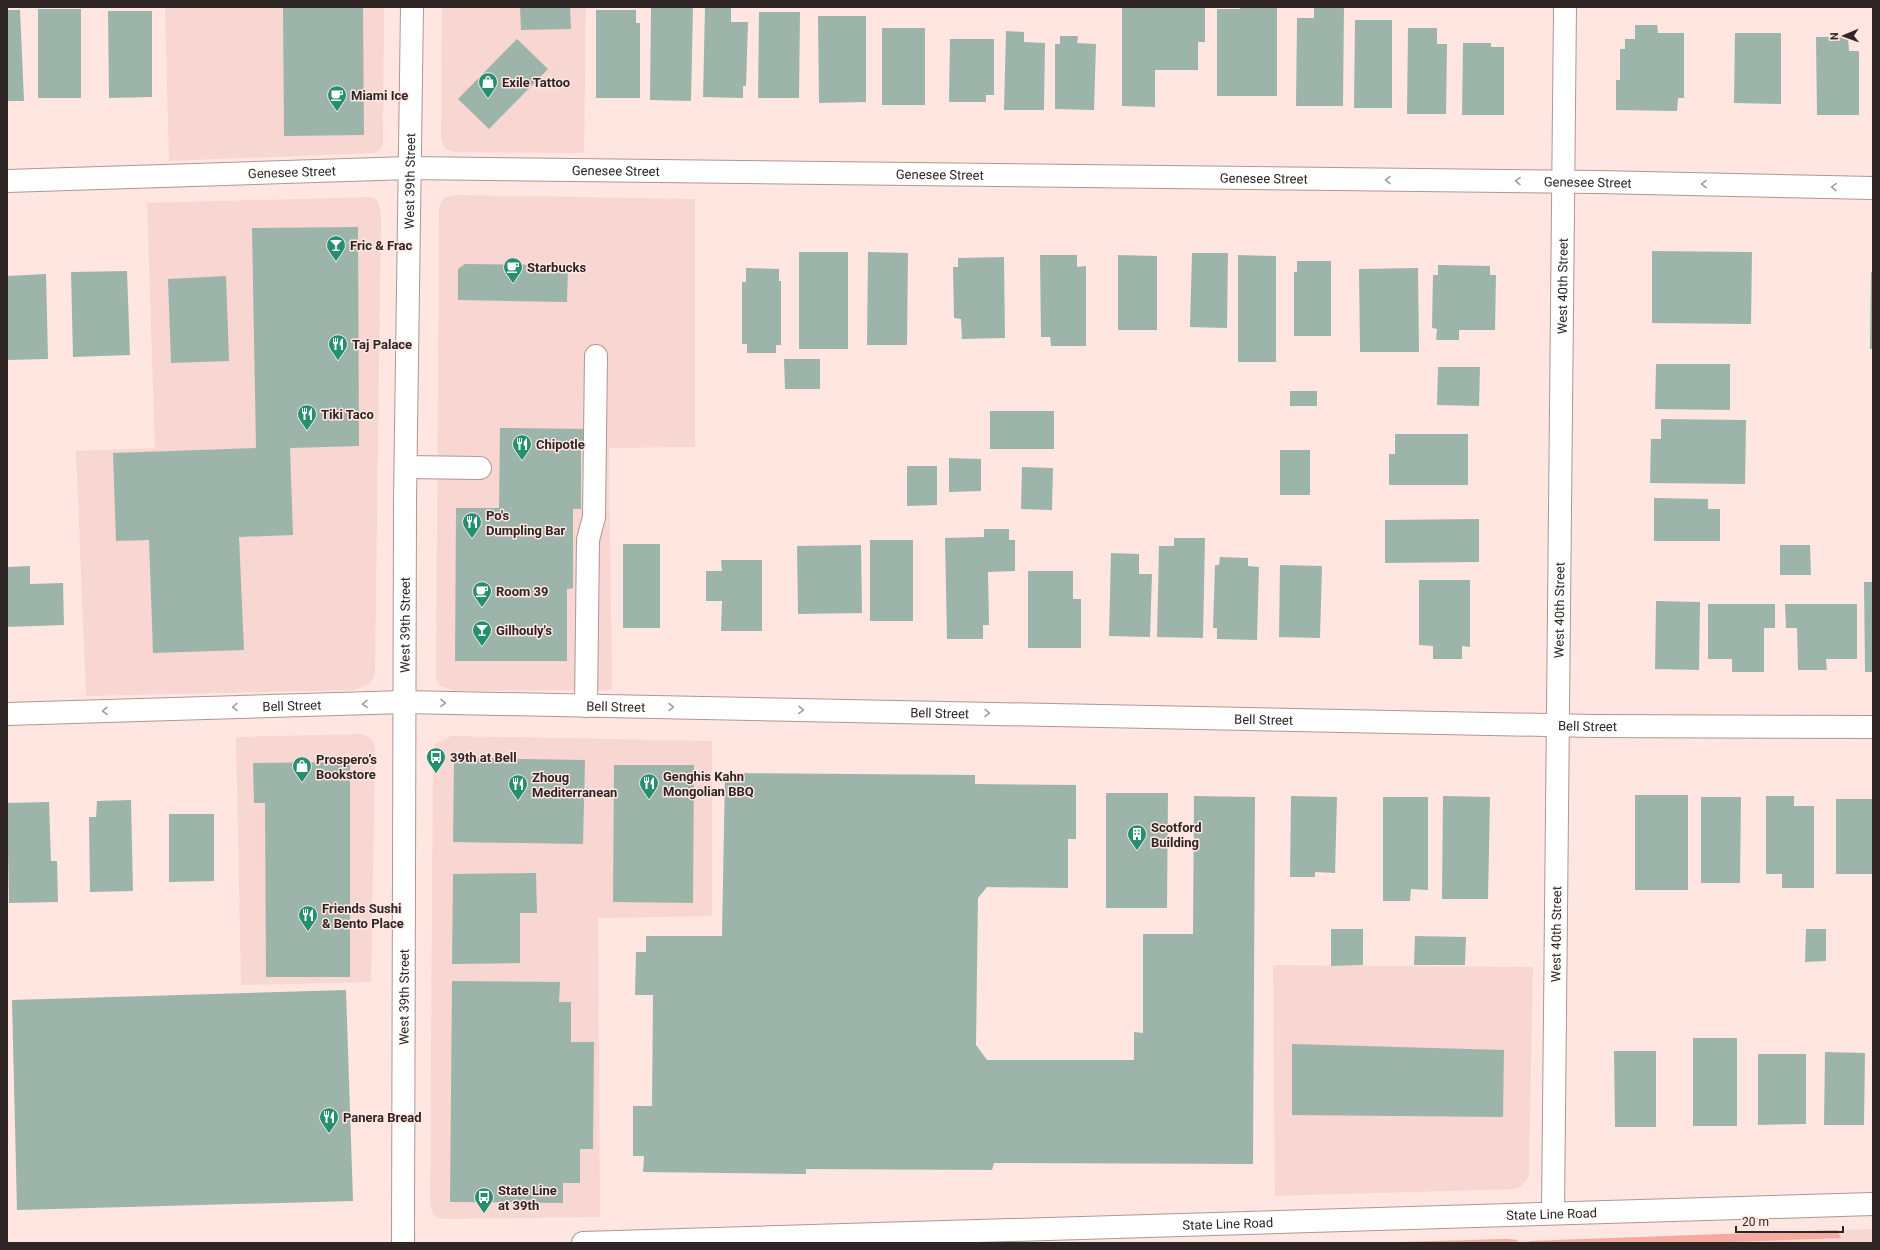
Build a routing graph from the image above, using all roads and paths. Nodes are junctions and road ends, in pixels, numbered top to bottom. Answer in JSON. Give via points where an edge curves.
{"nodes":[{"id":1,"x":412,"y":7,"type":"edge"},
{"id":2,"x":1565,"y":7,"type":"edge"},
{"id":3,"x":409,"y":168,"type":"junction"},
{"id":4,"x":7,"y":181,"type":"edge"},
{"id":5,"x":1563,"y":182,"type":"junction"},
{"id":6,"x":1873,"y":188,"type":"edge"},
{"id":7,"x":596,"y":356,"type":"dead end"},
{"id":8,"x":406,"y":467,"type":"junction"},
{"id":9,"x":480,"y":468,"type":"dead end"},
{"id":10,"x":404,"y":702,"type":"junction"},
{"id":11,"x":586,"y":706,"type":"junction"},
{"id":12,"x":7,"y":714,"type":"edge"},
{"id":13,"x":1558,"y":724,"type":"junction"},
{"id":14,"x":1873,"y":727,"type":"edge"},
{"id":15,"x":1873,"y":1204,"type":"edge"},
{"id":16,"x":1553,"y":1213,"type":"junction"},
{"id":17,"x":634,"y":1242,"type":"edge"},
{"id":18,"x":403,"y":1243,"type":"edge"},
{"id":19,"x":583,"y":1243,"type":"edge"}],
"edges":[{"from":1,"to":3,"type":"street","name":"West 39th Street"},
{"from":2,"to":5,"type":"street","name":"West 40th Street"},
{"from":3,"to":4,"type":"street","name":"Genesee Street"},
{"from":5,"to":3,"type":"street","name":"Genesee Street","one_way":true},
{"from":3,"to":8,"type":"street","name":"West 39th Street"},
{"from":6,"to":5,"type":"street","name":"Genesee Street","one_way":true},
{"from":5,"to":13,"type":"street","name":"West 40th Street"},
{"from":7,"to":11,"type":"street","via":[[594,516],[588,540]]},
{"from":8,"to":9,"type":"street"},
{"from":8,"to":10,"type":"street","name":"West 39th Street"},
{"from":10,"to":11,"type":"street","name":"Bell Street","one_way":true},
{"from":10,"to":12,"type":"street","name":"Bell Street","one_way":true},
{"from":10,"to":18,"type":"street","name":"West 39th Street"},
{"from":11,"to":13,"type":"street","name":"Bell Street","one_way":true},
{"from":13,"to":14,"type":"street","name":"Bell Street"},
{"from":13,"to":16,"type":"street","name":"West 40th Street"},
{"from":15,"to":16,"type":"street","name":"State Line Road"},
{"from":16,"to":17,"type":"street","name":"State Line Road"},
{"from":17,"to":19,"type":"street","name":"State Line Road"}]}
